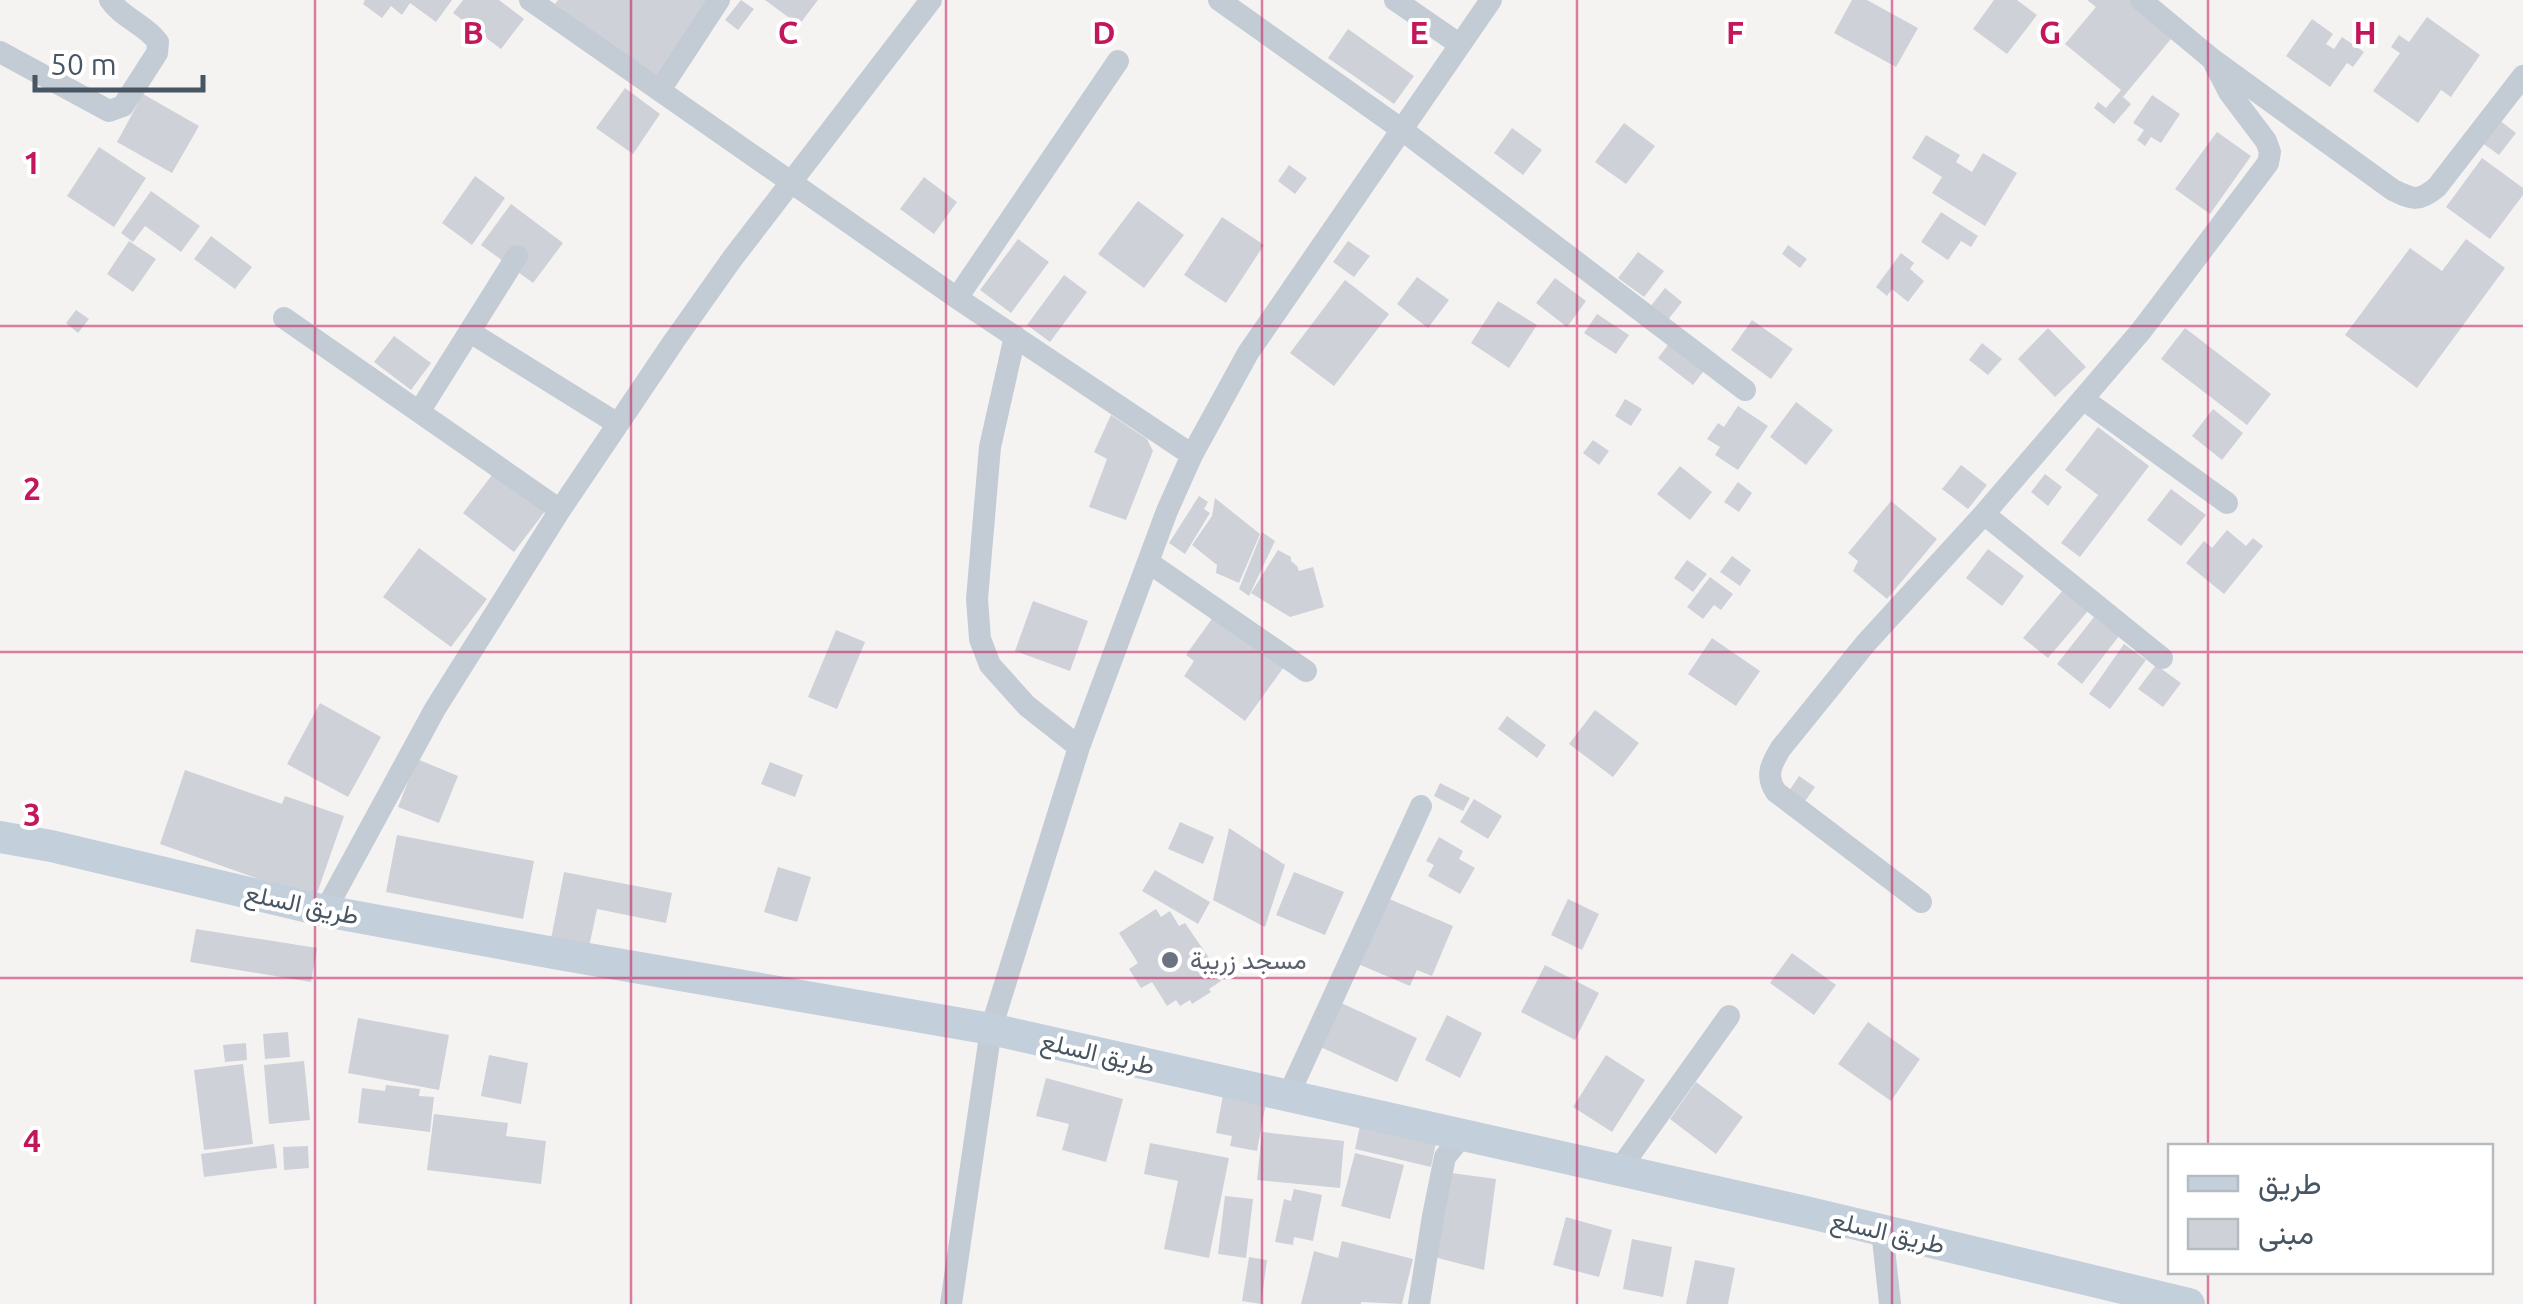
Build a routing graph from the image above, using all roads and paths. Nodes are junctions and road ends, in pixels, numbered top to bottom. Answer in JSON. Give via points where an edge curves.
{"nodes":[{"id":1,"x":110,"y":0,"type":"edge"},
{"id":2,"x":530,"y":0,"type":"edge"},
{"id":3,"x":719,"y":0,"type":"edge"},
{"id":4,"x":931,"y":0,"type":"edge"},
{"id":5,"x":1219,"y":0,"type":"edge"},
{"id":6,"x":1394,"y":0,"type":"edge"},
{"id":7,"x":1491,"y":0,"type":"edge"},
{"id":8,"x":2141,"y":0,"type":"edge"},
{"id":9,"x":1459,"y":44,"type":"junction"},
{"id":10,"x":0,"y":52,"type":"edge"},
{"id":11,"x":2212,"y":59,"type":"junction"},
{"id":12,"x":1118,"y":61,"type":"dead end"},
{"id":13,"x":2523,"y":76,"type":"edge"},
{"id":14,"x":660,"y":90,"type":"junction"},
{"id":15,"x":1401,"y":128,"type":"junction"},
{"id":16,"x":792,"y":182,"type":"junction"},
{"id":17,"x":517,"y":256,"type":"dead end"},
{"id":18,"x":957,"y":298,"type":"junction"},
{"id":19,"x":284,"y":318,"type":"dead end"},
{"id":20,"x":470,"y":332,"type":"junction"},
{"id":21,"x":1014,"y":336,"type":"junction"},
{"id":22,"x":1745,"y":390,"type":"dead end"},
{"id":23,"x":2082,"y":399,"type":"junction"},
{"id":24,"x":419,"y":412,"type":"junction"},
{"id":25,"x":618,"y":424,"type":"junction"},
{"id":26,"x":1192,"y":455,"type":"junction"},
{"id":27,"x":2227,"y":503,"type":"dead end"},
{"id":28,"x":560,"y":510,"type":"junction"},
{"id":29,"x":1984,"y":514,"type":"junction"},
{"id":30,"x":1148,"y":562,"type":"junction"},
{"id":31,"x":2162,"y":658,"type":"dead end"},
{"id":32,"x":1306,"y":672,"type":"dead end"},
{"id":33,"x":1079,"y":746,"type":"junction"},
{"id":34,"x":1421,"y":806,"type":"dead end"},
{"id":35,"x":0,"y":837,"type":"edge"},
{"id":36,"x":1922,"y":902,"type":"dead end"},
{"id":37,"x":325,"y":911,"type":"junction"},
{"id":38,"x":1729,"y":1016,"type":"dead end"},
{"id":39,"x":991,"y":1029,"type":"junction"},
{"id":40,"x":1288,"y":1096,"type":"junction"},
{"id":41,"x":1462,"y":1135,"type":"junction"},
{"id":42,"x":1618,"y":1170,"type":"junction"},
{"id":43,"x":1882,"y":1230,"type":"junction"},
{"id":44,"x":951,"y":1304,"type":"edge"},
{"id":45,"x":1419,"y":1304,"type":"edge"},
{"id":46,"x":1890,"y":1304,"type":"edge"},
{"id":47,"x":2189,"y":1304,"type":"edge"}],
"edges":[{"from":1,"to":10,"type":"street","via":[[158,42],[117,110]]},
{"from":2,"to":14,"type":"street"},
{"from":3,"to":14,"type":"street"},
{"from":4,"to":16,"type":"street"},
{"from":5,"to":15,"type":"street"},
{"from":6,"to":9,"type":"street"},
{"from":7,"to":9,"type":"street"},
{"from":8,"to":11,"type":"street"},
{"from":9,"to":15,"type":"street"},
{"from":11,"to":13,"type":"street","via":[[2393,190],[2417,199],[2437,186]]},
{"from":11,"to":23,"type":"street","via":[[2266,141],[2268,163]]},
{"from":12,"to":18,"type":"street"},
{"from":14,"to":16,"type":"street"},
{"from":15,"to":22,"type":"street"},
{"from":15,"to":26,"type":"street","via":[[1248,353]]},
{"from":16,"to":18,"type":"street"},
{"from":16,"to":25,"type":"street"},
{"from":17,"to":20,"type":"street"},
{"from":18,"to":21,"type":"street"},
{"from":19,"to":24,"type":"street"},
{"from":20,"to":24,"type":"street"},
{"from":20,"to":25,"type":"street"},
{"from":21,"to":26,"type":"street"},
{"from":21,"to":33,"type":"street","via":[[990,447],[977,599],[980,640],[990,665],[1027,706]]},
{"from":23,"to":27,"type":"street"},
{"from":23,"to":29,"type":"street"},
{"from":24,"to":28,"type":"street"},
{"from":25,"to":28,"type":"street"},
{"from":26,"to":30,"type":"street"},
{"from":28,"to":37,"type":"street","via":[[434,709]]},
{"from":29,"to":31,"type":"street"},
{"from":29,"to":36,"type":"street","via":[[1866,643],[1780,748],[1769,774],[1776,792]]},
{"from":30,"to":32,"type":"street"},
{"from":30,"to":33,"type":"street"},
{"from":33,"to":39,"type":"street"},
{"from":34,"to":40,"type":"street"},
{"from":35,"to":37,"type":"street","name":"طريق السلع"},
{"from":37,"to":39,"type":"street","name":"طريق السلع"},
{"from":38,"to":42,"type":"street"},
{"from":39,"to":40,"type":"street","name":"طريق السلع"},
{"from":39,"to":44,"type":"street"},
{"from":40,"to":41,"type":"street","name":"طريق السلع"},
{"from":41,"to":42,"type":"street","name":"طريق السلع"},
{"from":41,"to":45,"type":"street","via":[[1445,1157]]},
{"from":42,"to":43,"type":"street","name":"طريق السلع"},
{"from":43,"to":46,"type":"street"},
{"from":43,"to":47,"type":"street","name":"طريق السلع"}]}
